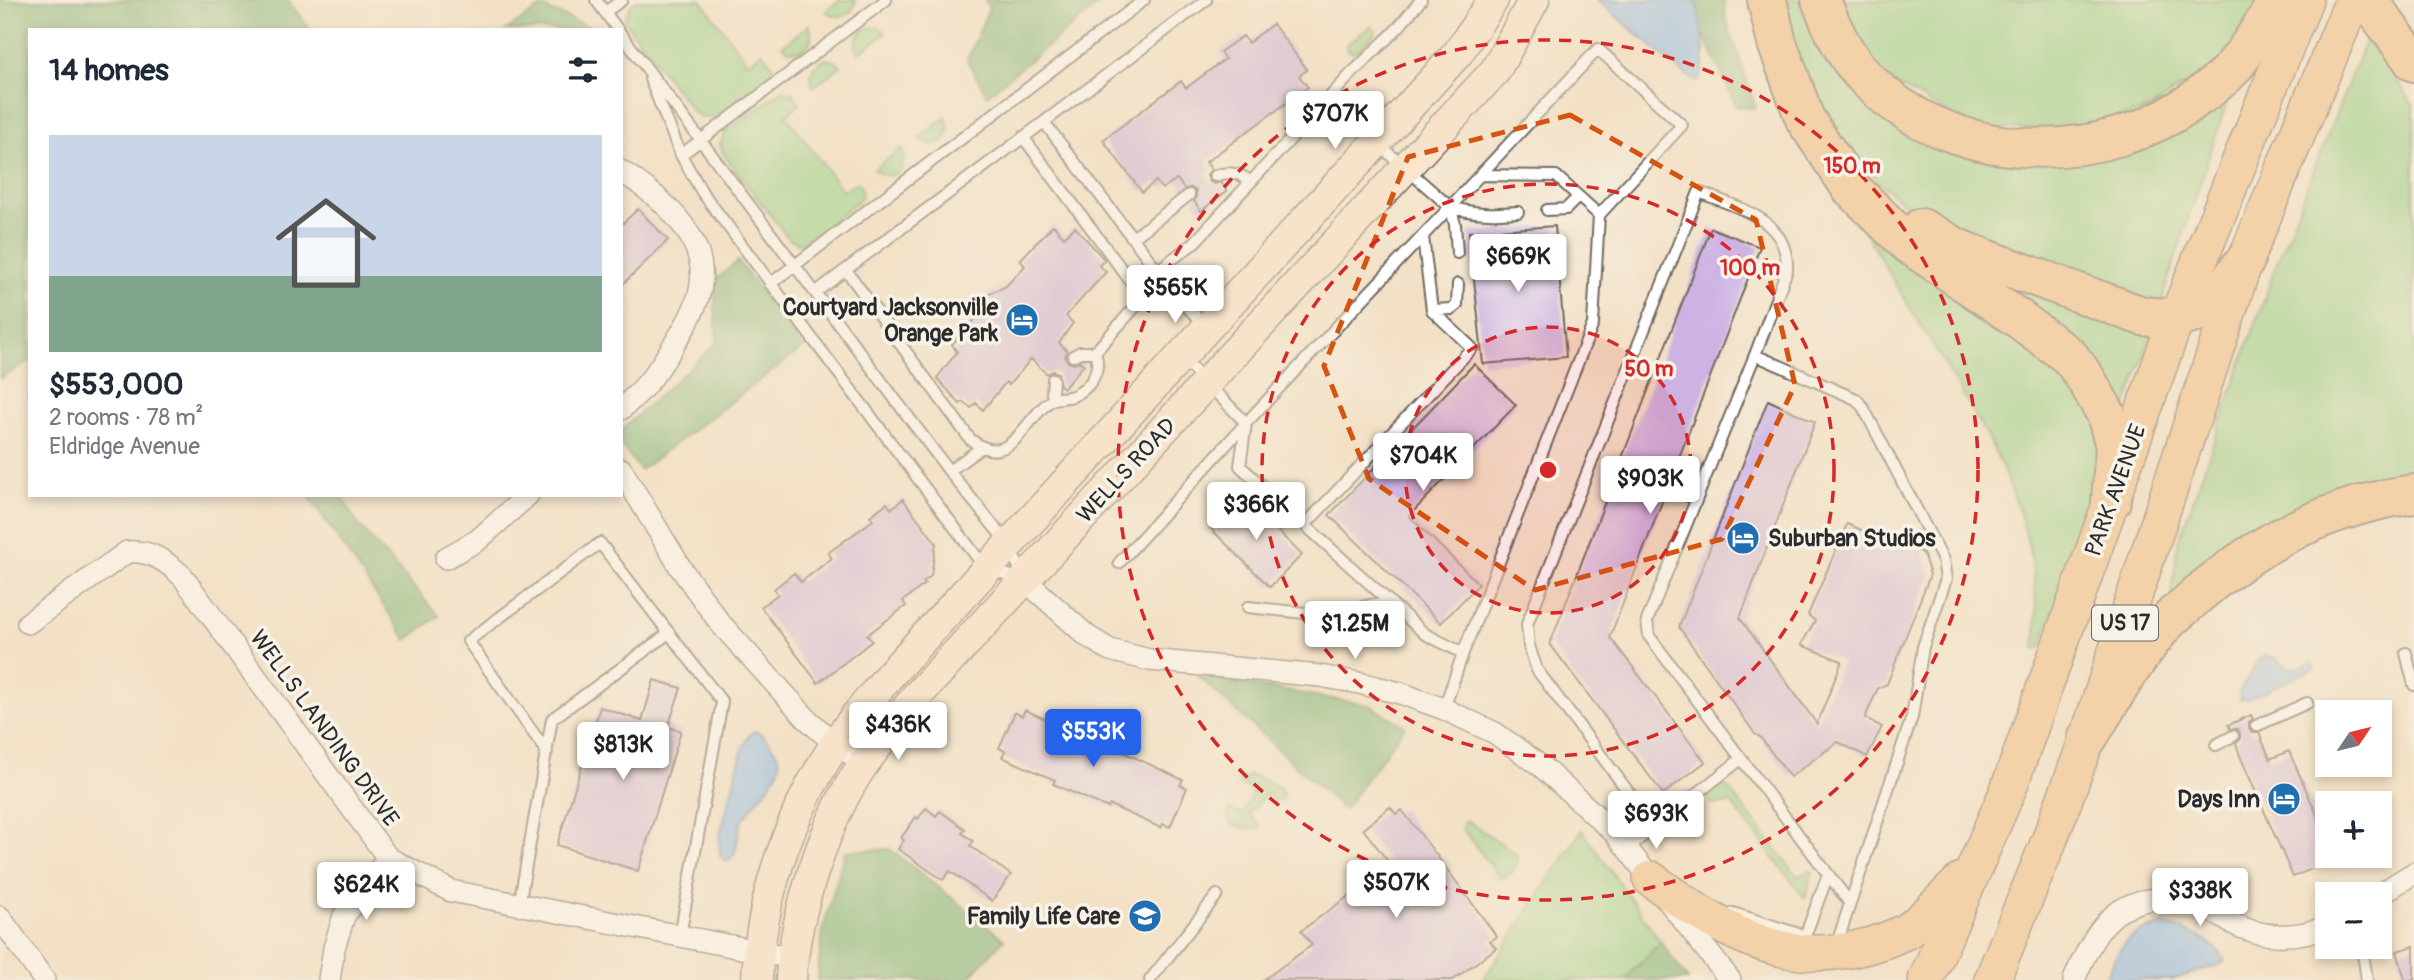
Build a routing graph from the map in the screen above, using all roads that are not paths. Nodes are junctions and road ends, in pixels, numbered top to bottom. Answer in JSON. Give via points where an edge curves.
{"nodes":[{"id":1,"x":596,"y":0,"type":"edge"},
{"id":2,"x":622,"y":0,"type":"edge"},
{"id":3,"x":886,"y":0,"type":"edge"},
{"id":4,"x":1144,"y":0,"type":"edge"},
{"id":5,"x":1206,"y":0,"type":"edge"},
{"id":6,"x":1421,"y":0,"type":"edge"},
{"id":7,"x":1493,"y":0,"type":"edge"},
{"id":8,"x":1534,"y":0,"type":"edge"},
{"id":9,"x":1767,"y":0,"type":"edge"},
{"id":10,"x":1821,"y":0,"type":"edge"},
{"id":11,"x":2279,"y":0,"type":"edge"},
{"id":12,"x":2305,"y":0,"type":"edge"},
{"id":13,"x":2353,"y":0,"type":"edge"},
{"id":14,"x":2368,"y":0,"type":"edge"},
{"id":15,"x":605,"y":12,"type":"junction"},
{"id":16,"x":617,"y":28,"type":"edge"},
{"id":17,"x":623,"y":37,"type":"edge"},
{"id":18,"x":2409,"y":56,"type":"edge"},
{"id":19,"x":643,"y":64,"type":"junction"},
{"id":20,"x":1805,"y":120,"type":"junction"},
{"id":21,"x":1045,"y":122,"type":"junction"},
{"id":22,"x":1023,"y":136,"type":"junction"},
{"id":23,"x":701,"y":140,"type":"junction"},
{"id":24,"x":1376,"y":143,"type":"junction"},
{"id":25,"x":681,"y":155,"type":"junction"},
{"id":26,"x":1406,"y":167,"type":"junction"},
{"id":27,"x":623,"y":173,"type":"edge"},
{"id":28,"x":1481,"y":175,"type":"junction"},
{"id":29,"x":1215,"y":176,"type":"dead end"},
{"id":30,"x":1250,"y":182,"type":"junction"},
{"id":31,"x":1189,"y":195,"type":"dead end"},
{"id":32,"x":1578,"y":197,"type":"junction"},
{"id":33,"x":1450,"y":207,"type":"junction"},
{"id":34,"x":1548,"y":210,"type":"dead end"},
{"id":35,"x":1518,"y":212,"type":"dead end"},
{"id":36,"x":1599,"y":215,"type":"junction"},
{"id":37,"x":1423,"y":237,"type":"junction"},
{"id":38,"x":1133,"y":238,"type":"junction"},
{"id":39,"x":1457,"y":253,"type":"dead end"},
{"id":40,"x":2245,"y":261,"type":"junction"},
{"id":41,"x":795,"y":264,"type":"junction"},
{"id":42,"x":846,"y":270,"type":"junction"},
{"id":43,"x":1158,"y":270,"type":"junction"},
{"id":44,"x":770,"y":284,"type":"junction"},
{"id":45,"x":1458,"y":284,"type":"dead end"},
{"id":46,"x":816,"y":292,"type":"junction"},
{"id":47,"x":1432,"y":310,"type":"junction"},
{"id":48,"x":2176,"y":319,"type":"junction"},
{"id":49,"x":1207,"y":327,"type":"junction"},
{"id":50,"x":1095,"y":352,"type":"junction"},
{"id":51,"x":1755,"y":355,"type":"junction"},
{"id":52,"x":1073,"y":356,"type":"dead end"},
{"id":53,"x":1181,"y":356,"type":"junction"},
{"id":54,"x":1053,"y":379,"type":"dead end"},
{"id":55,"x":1207,"y":383,"type":"junction"},
{"id":56,"x":1053,"y":399,"type":"junction"},
{"id":57,"x":623,"y":407,"type":"edge"},
{"id":58,"x":1246,"y":424,"type":"junction"},
{"id":59,"x":982,"y":447,"type":"junction"},
{"id":60,"x":949,"y":471,"type":"junction"},
{"id":61,"x":623,"y":472,"type":"edge"},
{"id":62,"x":2414,"y":494,"type":"edge"},
{"id":63,"x":526,"y":497,"type":"edge"},
{"id":64,"x":2112,"y":500,"type":"junction"},
{"id":65,"x":1305,"y":525,"type":"junction"},
{"id":66,"x":1009,"y":545,"type":"junction"},
{"id":67,"x":446,"y":558,"type":"dead end"},
{"id":68,"x":1119,"y":563,"type":"dead end"},
{"id":69,"x":986,"y":569,"type":"junction"},
{"id":70,"x":1024,"y":579,"type":"junction"},
{"id":71,"x":1389,"y":601,"type":"junction"},
{"id":72,"x":1248,"y":607,"type":"dead end"},
{"id":73,"x":28,"y":623,"type":"dead end"},
{"id":74,"x":669,"y":633,"type":"junction"},
{"id":75,"x":1463,"y":653,"type":"junction"},
{"id":76,"x":2406,"y":653,"type":"dead end"},
{"id":77,"x":2414,"y":685,"type":"edge"},
{"id":78,"x":2307,"y":703,"type":"dead end"},
{"id":79,"x":1444,"y":709,"type":"junction"},
{"id":80,"x":2256,"y":726,"type":"dead end"},
{"id":81,"x":2233,"y":736,"type":"dead end"},
{"id":82,"x":2087,"y":739,"type":"junction"},
{"id":83,"x":835,"y":744,"type":"junction"},
{"id":84,"x":2216,"y":745,"type":"dead end"},
{"id":85,"x":547,"y":752,"type":"junction"},
{"id":86,"x":1741,"y":759,"type":"junction"},
{"id":87,"x":864,"y":762,"type":"junction"},
{"id":88,"x":1662,"y":819,"type":"junction"},
{"id":89,"x":1628,"y":848,"type":"junction"},
{"id":90,"x":388,"y":858,"type":"junction"},
{"id":91,"x":1972,"y":870,"type":"junction"},
{"id":92,"x":2414,"y":873,"type":"edge"},
{"id":93,"x":1828,"y":875,"type":"junction"},
{"id":94,"x":1651,"y":879,"type":"junction"},
{"id":95,"x":2392,"y":887,"type":"edge"},
{"id":96,"x":1217,"y":895,"type":"dead end"},
{"id":97,"x":1849,"y":902,"type":"junction"},
{"id":98,"x":519,"y":905,"type":"junction"},
{"id":99,"x":1733,"y":913,"type":"dead end"},
{"id":100,"x":0,"y":917,"type":"edge"},
{"id":101,"x":2315,"y":930,"type":"edge"},
{"id":102,"x":1840,"y":934,"type":"dead end"},
{"id":103,"x":680,"y":936,"type":"junction"},
{"id":104,"x":2364,"y":959,"type":"edge"},
{"id":105,"x":757,"y":966,"type":"edge"},
{"id":106,"x":792,"y":969,"type":"edge"},
{"id":107,"x":44,"y":980,"type":"edge"},
{"id":108,"x":330,"y":980,"type":"edge"},
{"id":109,"x":1150,"y":980,"type":"edge"},
{"id":110,"x":1730,"y":980,"type":"edge"},
{"id":111,"x":1926,"y":980,"type":"edge"},
{"id":112,"x":1992,"y":980,"type":"edge"},
{"id":113,"x":2074,"y":980,"type":"edge"},
{"id":114,"x":2367,"y":980,"type":"edge"}],
"edges":[{"from":1,"to":15,"type":"lane"},
{"from":2,"to":15,"type":"lane"},
{"from":3,"to":23,"type":"lane"},
{"from":4,"to":41,"type":"lane"},
{"from":5,"to":21,"type":"lane"},
{"from":6,"to":30,"type":"lane"},
{"from":7,"to":24,"type":"main road","name":"WELLS ROAD","via":[[1458,53]]},
{"from":8,"to":26,"type":"main road","name":"WELLS ROAD","via":[[1495,71]]},
{"from":9,"to":20,"type":"highway"},
{"from":10,"to":11,"type":"highway","via":[[1861,73],[1913,114],[1967,138],[2026,148],[2060,148],[2126,136],[2197,98],[2234,67]]},
{"from":12,"to":48,"type":"highway","name":"PARK AVENUE","number":"US 17"},
{"from":13,"to":40,"type":"highway","number":"US 17"},
{"from":14,"to":18,"type":"highway"},
{"from":15,"to":16,"type":"lane"},
{"from":17,"to":19,"type":"lane"},
{"from":19,"to":23,"type":"lane"},
{"from":19,"to":25,"type":"lane"},
{"from":20,"to":48,"type":"highway","via":[[1859,179],[1930,235],[2024,275],[2142,316]]},
{"from":20,"to":64,"type":"highway","via":[[1851,188],[1907,243],[2070,357],[2106,414],[2115,446]]},
{"from":21,"to":22,"type":"lane"},
{"from":21,"to":38,"type":"lane"},
{"from":22,"to":42,"type":"lane"},
{"from":22,"to":50,"type":"lane","via":[[1143,298]]},
{"from":23,"to":25,"type":"lane"},
{"from":23,"to":41,"type":"lane"},
{"from":24,"to":26,"type":"lane"},
{"from":24,"to":49,"type":"main road","name":"WELLS ROAD"},
{"from":25,"to":44,"type":"lane","via":[[702,192]]},
{"from":26,"to":33,"type":"lane"},
{"from":26,"to":55,"type":"main road","name":"WELLS ROAD"},
{"from":27,"to":57,"type":"street","via":[[684,227],[698,252],[702,274],[697,301],[684,329],[654,378]]},
{"from":28,"to":32,"type":"lane","via":[[1556,176]]},
{"from":28,"to":33,"type":"lane"},
{"from":28,"to":36,"type":"lane","via":[[1598,49],[1682,125]]},
{"from":29,"to":30,"type":"lane","via":[[1233,173]]},
{"from":30,"to":43,"type":"lane","via":[[1194,243]]},
{"from":31,"to":38,"type":"lane"},
{"from":32,"to":34,"type":"lane","via":[[1566,209]]},
{"from":32,"to":36,"type":"lane"},
{"from":33,"to":35,"type":"lane","via":[[1492,214]]},
{"from":33,"to":37,"type":"lane"},
{"from":33,"to":39,"type":"lane"},
{"from":36,"to":75,"type":"lane","via":[[1593,324]]},
{"from":37,"to":47,"type":"lane"},
{"from":37,"to":58,"type":"lane"},
{"from":38,"to":43,"type":"lane"},
{"from":40,"to":48,"type":"highway","via":[[2215,300]]},
{"from":40,"to":82,"type":"highway","number":"US 17"},
{"from":41,"to":44,"type":"lane"},
{"from":41,"to":46,"type":"lane"},
{"from":42,"to":46,"type":"lane"},
{"from":42,"to":59,"type":"lane","via":[[971,439]]},
{"from":43,"to":49,"type":"lane"},
{"from":44,"to":69,"type":"lane"},
{"from":45,"to":47,"type":"lane","via":[[1457,305]]},
{"from":46,"to":60,"type":"lane"},
{"from":47,"to":65,"type":"lane","via":[[1472,348]]},
{"from":48,"to":64,"type":"highway","name":"PARK AVENUE","number":"US 17"},
{"from":49,"to":53,"type":"main road","name":"WELLS ROAD"},
{"from":50,"to":52,"type":"lane"},
{"from":50,"to":56,"type":"lane","via":[[1098,367],[1089,384],[1076,395]]},
{"from":51,"to":86,"type":"lane","via":[[1647,621],[1649,636]]},
{"from":51,"to":88,"type":"lane","via":[[1787,270],[1783,243],[1761,217],[1699,192],[1527,624],[1537,670],[1642,810]]},
{"from":51,"to":97,"type":"lane","via":[[1856,399],[1946,570],[1923,647],[1912,717]]},
{"from":53,"to":55,"type":"lane"},
{"from":53,"to":66,"type":"main road","name":"WELLS ROAD"},
{"from":54,"to":56,"type":"lane"},
{"from":55,"to":58,"type":"lane"},
{"from":55,"to":70,"type":"main road","name":"WELLS ROAD"},
{"from":56,"to":59,"type":"lane","via":[[1007,447]]},
{"from":58,"to":65,"type":"lane","via":[[1240,466]]},
{"from":58,"to":68,"type":"lane"},
{"from":59,"to":60,"type":"lane"},
{"from":60,"to":66,"type":"lane"},
{"from":61,"to":83,"type":"street","via":[[720,623]]},
{"from":62,"to":82,"type":"highway","via":[[2355,505],[2313,520],[2219,576],[2166,623],[2131,667]]},
{"from":63,"to":67,"type":"street","via":[[478,540]]},
{"from":64,"to":91,"type":"highway","name":"PARK AVENUE","number":"US 17","via":[[2008,790]]},
{"from":65,"to":71,"type":"lane"},
{"from":66,"to":69,"type":"main road","name":"WELLS ROAD"},
{"from":66,"to":70,"type":"lane"},
{"from":69,"to":70,"type":"lane"},
{"from":69,"to":83,"type":"main road","name":"WELLS ROAD","via":[[888,677]]},
{"from":70,"to":79,"type":"street","via":[[1087,636],[1135,658],[1320,676],[1401,693]]},
{"from":70,"to":87,"type":"main road","name":"WELLS ROAD","via":[[915,698]]},
{"from":71,"to":72,"type":"lane","via":[[1324,615]]},
{"from":71,"to":75,"type":"lane","via":[[1425,634]]},
{"from":73,"to":90,"type":"street","name":"WELLS LANDING DRIVE","via":[[127,552],[142,551],[170,565]]},
{"from":74,"to":85,"type":"lane","via":[[552,719]]},
{"from":74,"to":85,"type":"lane","via":[[600,543],[468,641]]},
{"from":74,"to":103,"type":"lane","via":[[722,702]]},
{"from":75,"to":79,"type":"lane"},
{"from":76,"to":77,"type":"lane"},
{"from":78,"to":80,"type":"lane"},
{"from":79,"to":89,"type":"street","via":[[1495,733],[1541,766]]},
{"from":81,"to":84,"type":"lane"},
{"from":82,"to":112,"type":"highway","number":"US 17"},
{"from":83,"to":87,"type":"street"},
{"from":83,"to":105,"type":"main road","name":"WELLS ROAD","via":[[793,821],[771,888]]},
{"from":85,"to":98,"type":"lane"},
{"from":86,"to":88,"type":"lane"},
{"from":86,"to":93,"type":"lane"},
{"from":87,"to":106,"type":"main road","name":"WELLS ROAD","via":[[807,889]]},
{"from":88,"to":89,"type":"lane"},
{"from":89,"to":94,"type":"street"},
{"from":90,"to":98,"type":"street","name":"WELLS LANDING DRIVE","via":[[451,891]]},
{"from":90,"to":108,"type":"street","via":[[344,916]]},
{"from":91,"to":94,"type":"highway","via":[[1908,930],[1877,948],[1841,961],[1804,963],[1768,956],[1729,936]]},
{"from":91,"to":111,"type":"highway","name":"PARK AVENUE","number":"US 17"},
{"from":92,"to":95,"type":"street"},
{"from":93,"to":97,"type":"lane"},
{"from":93,"to":99,"type":"lane","via":[[1805,936]]},
{"from":94,"to":110,"type":"street"},
{"from":96,"to":109,"type":"lane"},
{"from":97,"to":102,"type":"lane"},
{"from":98,"to":103,"type":"street","name":"WELLS LANDING DRIVE"},
{"from":100,"to":107,"type":"street"},
{"from":101,"to":113,"type":"street","via":[[2298,935],[2267,934],[2242,929],[2183,899],[2139,901],[2110,916],[2098,930]]},
{"from":103,"to":105,"type":"street","name":"WELLS LANDING DRIVE"},
{"from":104,"to":114,"type":"lane"},
{"from":105,"to":106,"type":"street","name":"WELLS LANDING DRIVE"}]}
